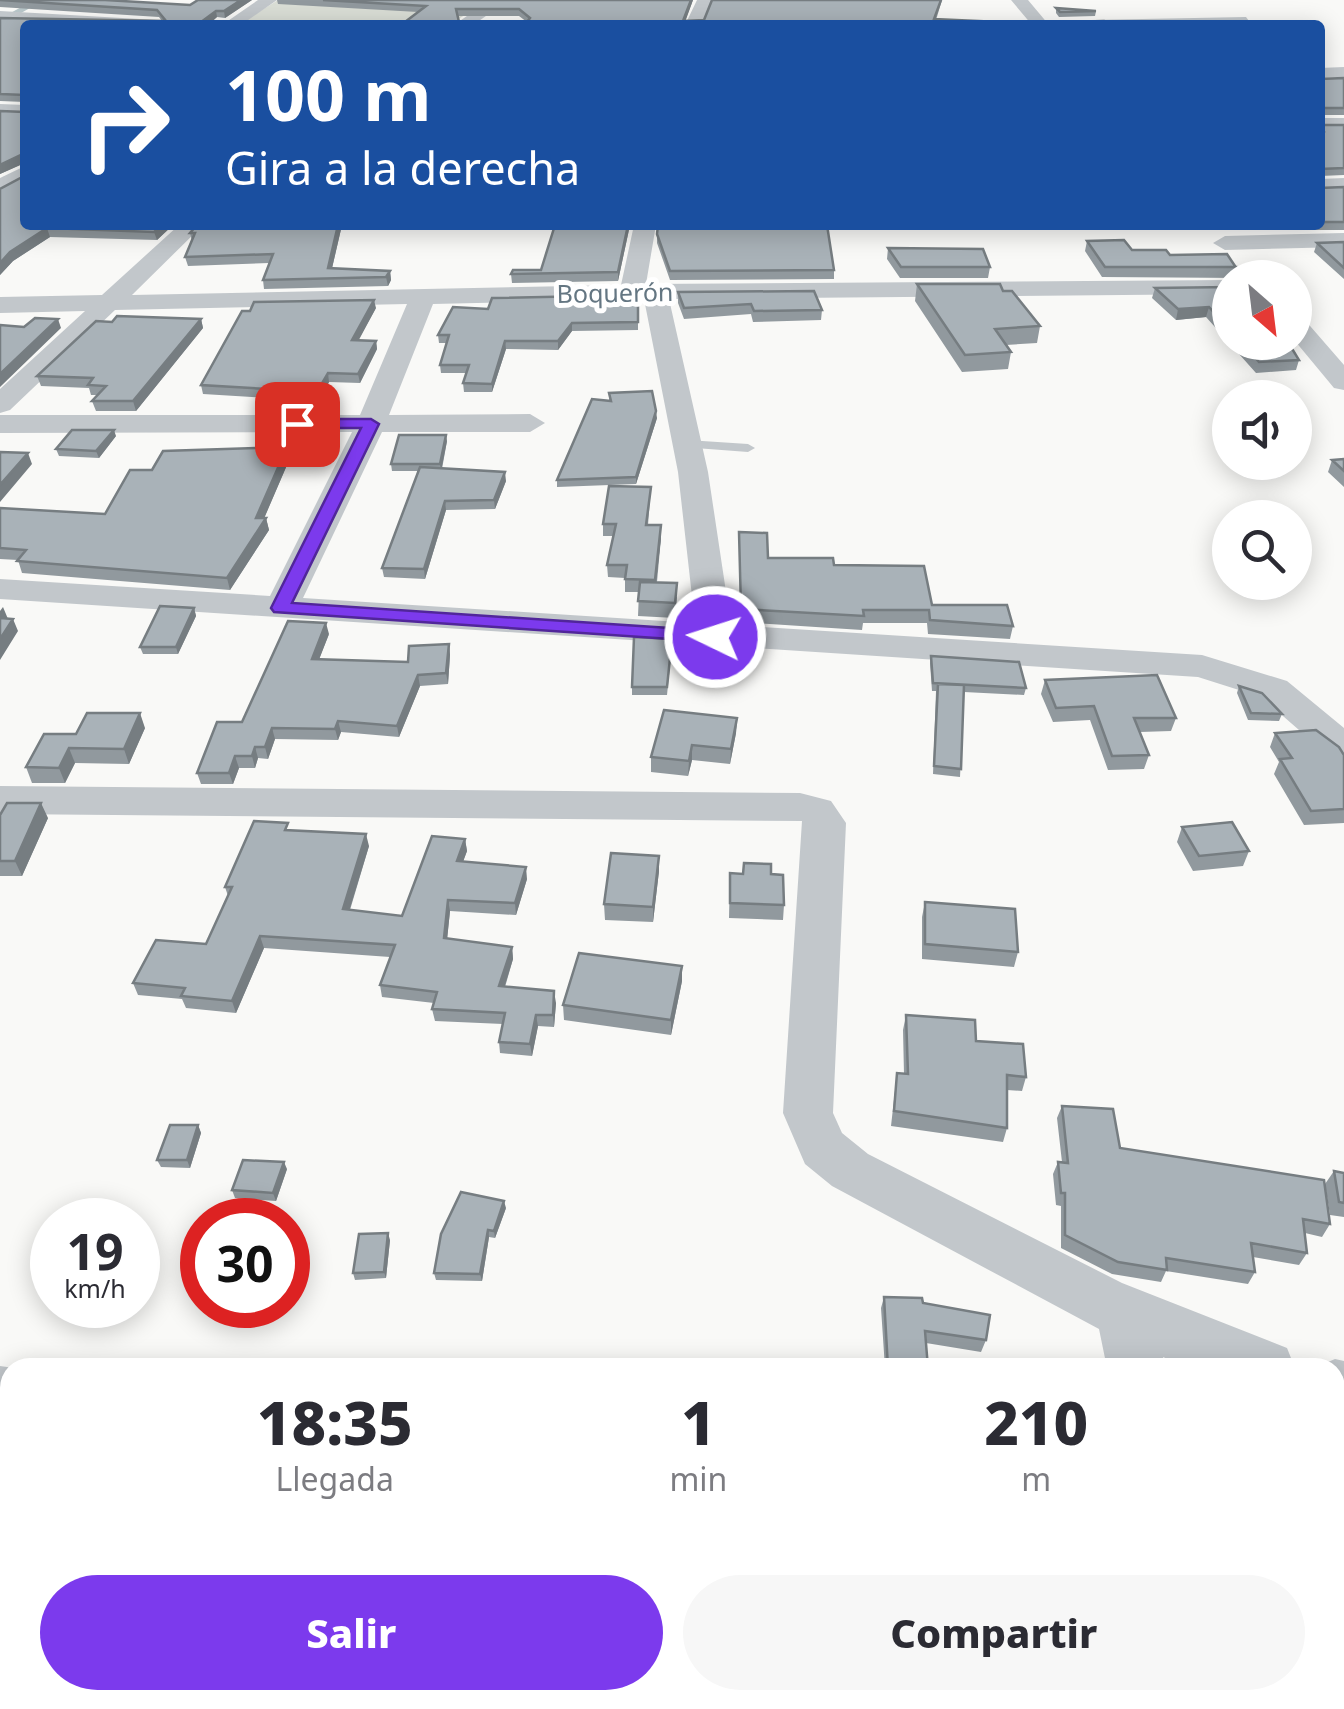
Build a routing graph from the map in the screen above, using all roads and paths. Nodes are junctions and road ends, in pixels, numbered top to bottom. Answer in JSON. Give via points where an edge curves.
{"nodes":[{"id":1,"x":29,"y":0,"type":"edge"},
{"id":2,"x":269,"y":0,"type":"edge"},
{"id":3,"x":484,"y":0,"type":"edge"},
{"id":4,"x":500,"y":0,"type":"edge"},
{"id":5,"x":1018,"y":0,"type":"edge"},
{"id":6,"x":0,"y":16,"type":"edge"},
{"id":7,"x":1246,"y":19,"type":"dead end"},
{"id":8,"x":70,"y":20,"type":"edge"},
{"id":9,"x":238,"y":20,"type":"edge"},
{"id":10,"x":470,"y":20,"type":"edge"},
{"id":11,"x":1036,"y":20,"type":"edge"},
{"id":12,"x":1205,"y":20,"type":"edge"},
{"id":13,"x":187,"y":230,"type":"edge"},
{"id":14,"x":645,"y":230,"type":"edge"},
{"id":15,"x":1218,"y":234,"type":"edge"},
{"id":16,"x":1344,"y":240,"type":"edge"},
{"id":17,"x":1239,"y":260,"type":"edge"},
{"id":18,"x":1212,"y":287,"type":"edge"},
{"id":19,"x":643,"y":291,"type":"junction"},
{"id":20,"x":423,"y":296,"type":"junction"},
{"id":21,"x":108,"y":303,"type":"junction"},
{"id":22,"x":0,"y":305,"type":"edge"},
{"id":23,"x":1312,"y":345,"type":"edge"},
{"id":24,"x":1344,"y":382,"type":"edge"},
{"id":25,"x":0,"y":404,"type":"edge"},
{"id":26,"x":0,"y":424,"type":"edge"},
{"id":27,"x":371,"y":424,"type":"junction"},
{"id":28,"x":530,"y":424,"type":"dead end"},
{"id":29,"x":688,"y":444,"type":"junction"},
{"id":30,"x":748,"y":448,"type":"dead end"},
{"id":31,"x":0,"y":589,"type":"edge"},
{"id":32,"x":281,"y":608,"type":"junction"},
{"id":33,"x":715,"y":637,"type":"junction"},
{"id":34,"x":1344,"y":748,"type":"edge"},
{"id":35,"x":0,"y":800,"type":"edge"},
{"id":36,"x":1124,"y":1309,"type":"junction"},
{"id":37,"x":1134,"y":1358,"type":"edge"},
{"id":38,"x":1235,"y":1358,"type":"edge"}],
"edges":[{"from":1,"to":6,"type":"street"},
{"from":2,"to":9,"type":"street"},
{"from":3,"to":4,"type":"street"},
{"from":4,"to":10,"type":"street"},
{"from":5,"to":11,"type":"street"},
{"from":6,"to":8,"type":"street"},
{"from":7,"to":12,"type":"lane"},
{"from":13,"to":21,"type":"street"},
{"from":14,"to":19,"type":"street"},
{"from":15,"to":16,"type":"street"},
{"from":15,"to":17,"type":"street"},
{"from":18,"to":19,"type":"street","name":"Boquerón"},
{"from":19,"to":20,"type":"street","name":"Boquerón"},
{"from":19,"to":29,"type":"street"},
{"from":20,"to":21,"type":"street","name":"Boquerón"},
{"from":20,"to":27,"type":"street"},
{"from":21,"to":22,"type":"street","name":"Boquerón"},
{"from":21,"to":25,"type":"street"},
{"from":23,"to":24,"type":"street"},
{"from":26,"to":27,"type":"street"},
{"from":27,"to":28,"type":"street"},
{"from":27,"to":32,"type":"street"},
{"from":29,"to":30,"type":"lane"},
{"from":29,"to":33,"type":"street"},
{"from":31,"to":32,"type":"street"},
{"from":32,"to":33,"type":"street"},
{"from":33,"to":34,"type":"street","via":[[1202,666],[1274,690]]},
{"from":35,"to":36,"type":"street","via":[[816,812],[825,824],[808,1113],[823,1148],[850,1170]]},
{"from":36,"to":37,"type":"street"},
{"from":36,"to":38,"type":"street"}]}
